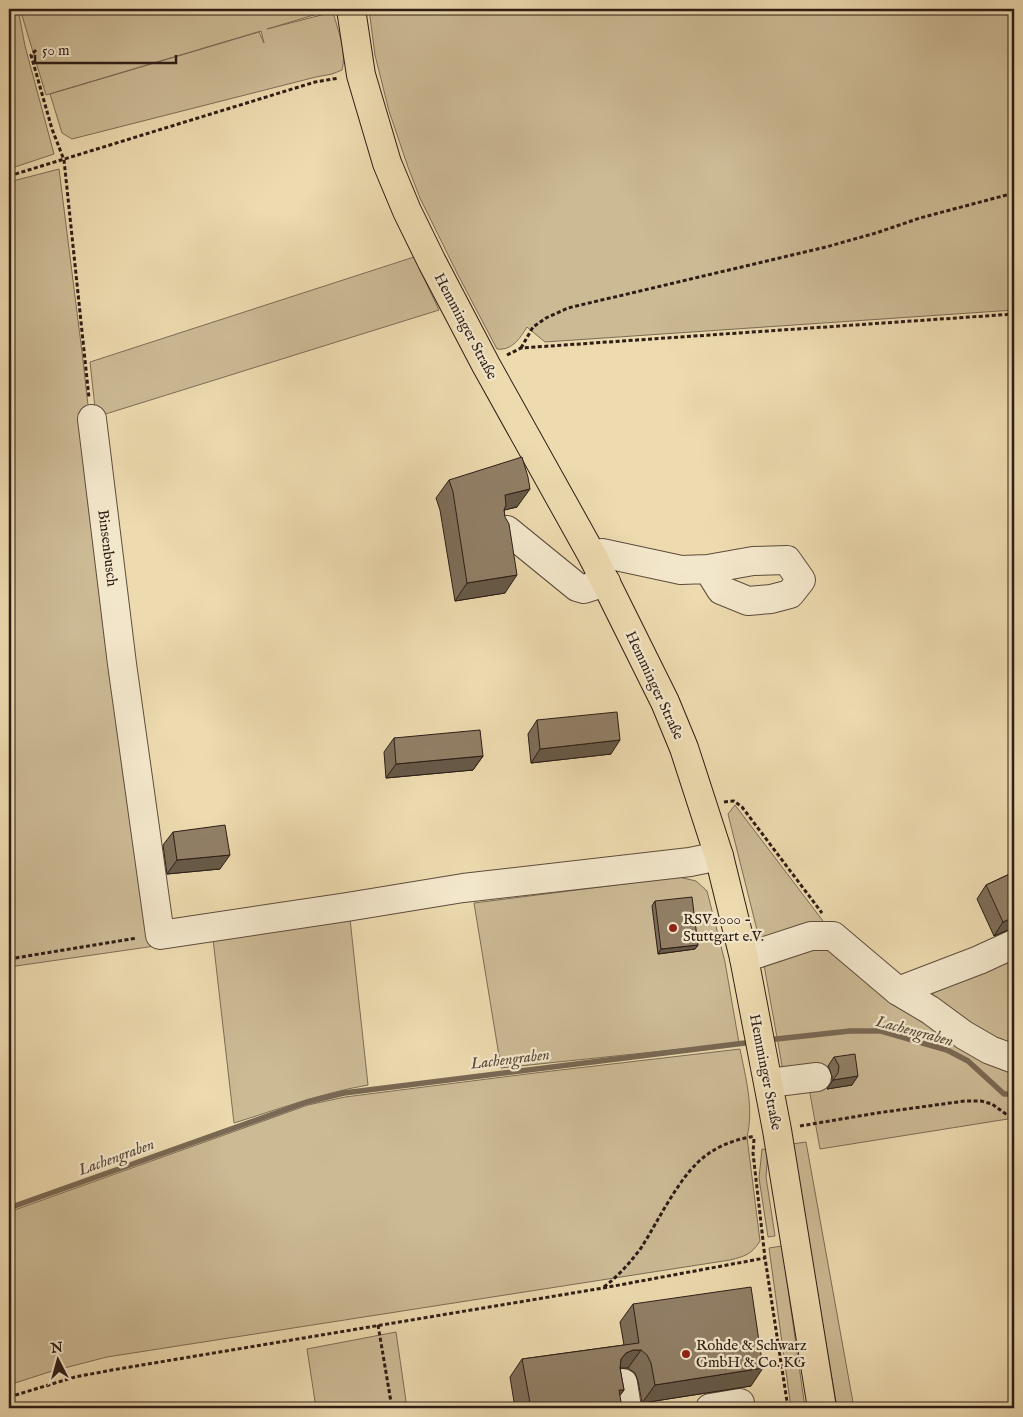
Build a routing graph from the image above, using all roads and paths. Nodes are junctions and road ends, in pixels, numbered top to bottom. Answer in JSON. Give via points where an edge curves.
{"nodes":[{"id":1,"x":351,"y":9,"type":"edge"},
{"id":2,"x":36,"y":50,"type":"dead end"},
{"id":3,"x":323,"y":81,"type":"dead end"},
{"id":4,"x":64,"y":160,"type":"junction"},
{"id":5,"x":9,"y":176,"type":"edge"},
{"id":6,"x":1014,"y":193,"type":"edge"},
{"id":7,"x":1014,"y":314,"type":"edge"},
{"id":8,"x":521,"y":348,"type":"junction"},
{"id":9,"x":486,"y":365,"type":"junction"},
{"id":10,"x":92,"y":420,"type":"joint"},
{"id":11,"x":507,"y":530,"type":"edge"},
{"id":12,"x":593,"y":557,"type":"junction"},
{"id":13,"x":708,"y":569,"type":"dead end"},
{"id":14,"x":606,"y":582,"type":"junction"},
{"id":15,"x":719,"y":802,"type":"dead end"},
{"id":16,"x":719,"y":856,"type":"junction"},
{"id":17,"x":160,"y":935,"type":"junction"},
{"id":18,"x":832,"y":936,"type":"junction"},
{"id":19,"x":1014,"y":944,"type":"edge"},
{"id":20,"x":744,"y":958,"type":"junction"},
{"id":21,"x":9,"y":959,"type":"edge"},
{"id":22,"x":898,"y":991,"type":"junction"},
{"id":23,"x":1014,"y":1059,"type":"edge"},
{"id":24,"x":767,"y":1074,"type":"junction"},
{"id":25,"x":817,"y":1077,"type":"dead end"},
{"id":26,"x":1014,"y":1120,"type":"edge"},
{"id":27,"x":766,"y":1133,"type":"junction"},
{"id":28,"x":765,"y":1258,"type":"junction"},
{"id":29,"x":603,"y":1288,"type":"junction"},
{"id":30,"x":378,"y":1325,"type":"junction"},
{"id":31,"x":9,"y":1396,"type":"edge"},
{"id":32,"x":740,"y":1404,"type":"dead end"},
{"id":33,"x":392,"y":1408,"type":"edge"},
{"id":34,"x":710,"y":1408,"type":"edge"},
{"id":35,"x":788,"y":1408,"type":"edge"},
{"id":36,"x":822,"y":1408,"type":"edge"}],
"edges":[{"from":1,"to":9,"type":"main road","name":"Hemminger Straße","via":[[361,75],[387,163],[410,219]]},
{"from":2,"to":4,"type":"path","via":[[31,55]]},
{"from":3,"to":4,"type":"path"},
{"from":4,"to":5,"type":"path"},
{"from":4,"to":10,"type":"path"},
{"from":6,"to":8,"type":"path","via":[[826,247],[568,308],[533,327]]},
{"from":7,"to":8,"type":"path"},
{"from":8,"to":9,"type":"path"},
{"from":9,"to":12,"type":"main road","name":"Hemminger Straße"},
{"from":10,"to":17,"type":"street","name":"Binsenbusch"},
{"from":11,"to":14,"type":"street","via":[[577,587],[584,589]]},
{"from":12,"to":13,"type":"street","via":[[602,553],[681,570]]},
{"from":12,"to":14,"type":"main road","name":"Hemminger Straße"},
{"from":14,"to":16,"type":"main road","name":"Hemminger Straße","via":[[684,748]]},
{"from":15,"to":18,"type":"path","via":[[734,801],[742,807],[828,922]]},
{"from":16,"to":17,"type":"street","via":[[463,888]]},
{"from":16,"to":20,"type":"main road","name":"Hemminger Straße"},
{"from":17,"to":21,"type":"path"},
{"from":18,"to":20,"type":"street","via":[[811,936]]},
{"from":18,"to":22,"type":"street"},
{"from":19,"to":22,"type":"street"},
{"from":20,"to":24,"type":"main road","name":"Hemminger Straße"},
{"from":22,"to":23,"type":"street","via":[[964,1035]]},
{"from":24,"to":25,"type":"street"},
{"from":24,"to":27,"type":"main road","name":"Hemminger Straße"},
{"from":26,"to":27,"type":"path","via":[[992,1104],[965,1101]]},
{"from":27,"to":28,"type":"path","via":[[753,1154]]},
{"from":27,"to":29,"type":"path","via":[[734,1140],[697,1162],[640,1249]]},
{"from":27,"to":36,"type":"main road","name":"Hemminger Straße"},
{"from":28,"to":29,"type":"path"},
{"from":28,"to":35,"type":"path"},
{"from":29,"to":30,"type":"path"},
{"from":30,"to":31,"type":"path","via":[[75,1377]]},
{"from":30,"to":33,"type":"path"},
{"from":32,"to":34,"type":"street"}]}
